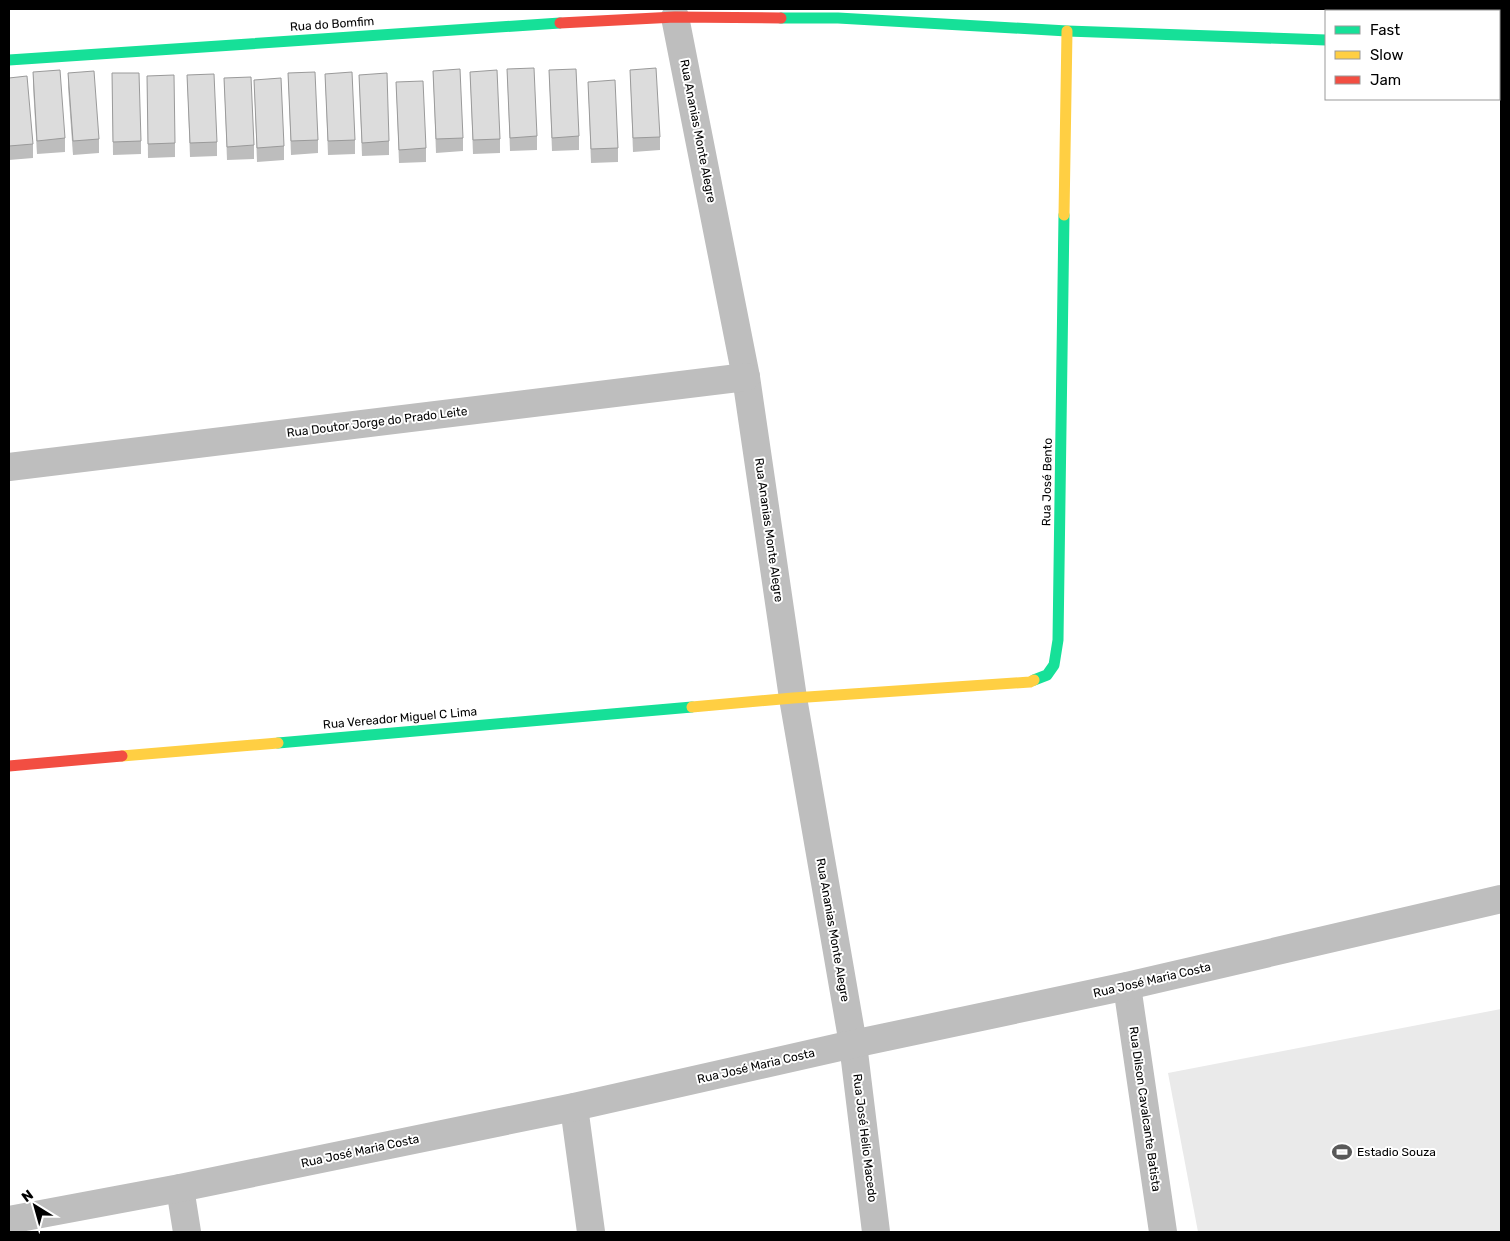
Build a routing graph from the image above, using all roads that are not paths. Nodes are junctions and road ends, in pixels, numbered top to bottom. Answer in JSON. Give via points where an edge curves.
{"nodes":[{"id":1,"x":847,"y":9,"type":"edge"},
{"id":2,"x":1036,"y":16,"type":"dead end"},
{"id":3,"x":675,"y":17,"type":"junction"},
{"id":4,"x":838,"y":18,"type":"junction"},
{"id":5,"x":1035,"y":30,"type":"junction"},
{"id":6,"x":1067,"y":31,"type":"junction"},
{"id":7,"x":1325,"y":40,"type":"edge"},
{"id":8,"x":9,"y":60,"type":"edge"},
{"id":9,"x":746,"y":377,"type":"junction"},
{"id":10,"x":9,"y":467,"type":"edge"},
{"id":11,"x":793,"y":698,"type":"junction"},
{"id":12,"x":9,"y":766,"type":"edge"},
{"id":13,"x":1501,"y":900,"type":"edge"},
{"id":14,"x":1127,"y":986,"type":"junction"},
{"id":15,"x":853,"y":1044,"type":"junction"},
{"id":16,"x":574,"y":1107,"type":"junction"},
{"id":17,"x":180,"y":1188,"type":"junction"},
{"id":18,"x":9,"y":1220,"type":"edge"},
{"id":19,"x":188,"y":1232,"type":"edge"},
{"id":20,"x":591,"y":1232,"type":"edge"},
{"id":21,"x":876,"y":1232,"type":"edge"},
{"id":22,"x":1163,"y":1232,"type":"edge"}],
"edges":[{"from":1,"to":4,"type":"street"},
{"from":2,"to":5,"type":"street"},
{"from":3,"to":4,"type":"street","name":"Rua do Bomfim"},
{"from":3,"to":8,"type":"street","name":"Rua do Bomfim","via":[[529,21]]},
{"from":3,"to":9,"type":"street","name":"Rua Ananias Monte Alegre"},
{"from":4,"to":5,"type":"street","name":"Rua do Bomfim"},
{"from":5,"to":6,"type":"street","name":"Rua do Bomfim"},
{"from":6,"to":7,"type":"street","name":"Rua do Bomfim"},
{"from":6,"to":11,"type":"street","name":"Rua José Bento","via":[[1058,630],[1054,665],[1047,676],[1030,682]]},
{"from":9,"to":10,"type":"street","name":"Rua Doutor Jorge do Prado Leite"},
{"from":9,"to":11,"type":"street","name":"Rua Ananias Monte Alegre"},
{"from":11,"to":12,"type":"street","name":"Rua Vereador Miguel C Lima"},
{"from":11,"to":15,"type":"street","name":"Rua Ananias Monte Alegre"},
{"from":13,"to":14,"type":"street","name":"Rua José Maria Costa"},
{"from":14,"to":15,"type":"street","name":"Rua José Maria Costa"},
{"from":14,"to":22,"type":"street","name":"Rua Dilson Cavalcante Batista"},
{"from":15,"to":16,"type":"street","name":"Rua José Maria Costa"},
{"from":15,"to":21,"type":"street","name":"Rua José Helio Macedo"},
{"from":16,"to":17,"type":"street","name":"Rua José Maria Costa"},
{"from":16,"to":20,"type":"street"},
{"from":17,"to":18,"type":"street","name":"Rua José Maria Costa"},
{"from":17,"to":19,"type":"street"}]}
